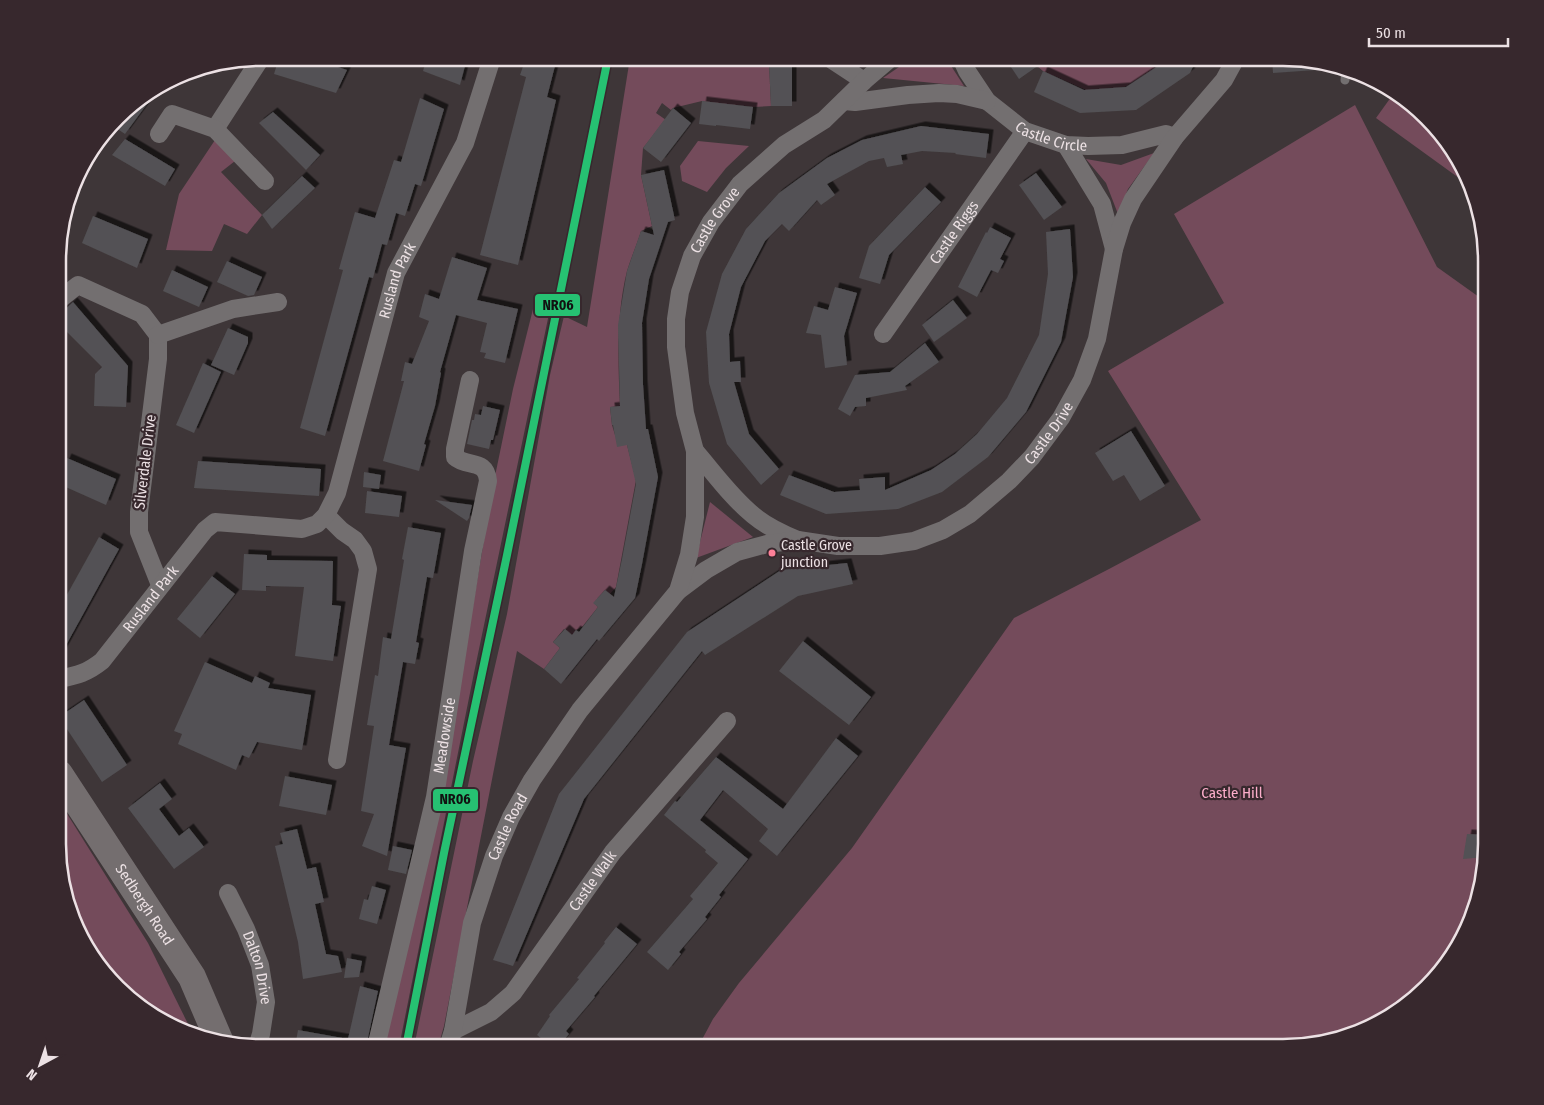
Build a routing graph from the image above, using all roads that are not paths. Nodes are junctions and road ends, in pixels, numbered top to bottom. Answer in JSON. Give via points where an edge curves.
{"nodes":[{"id":1,"x":256,"y":66,"type":"edge"},
{"id":2,"x":489,"y":66,"type":"edge"},
{"id":3,"x":841,"y":66,"type":"edge"},
{"id":4,"x":882,"y":66,"type":"edge"},
{"id":5,"x":965,"y":66,"type":"edge"},
{"id":6,"x":1232,"y":66,"type":"edge"},
{"id":7,"x":1345,"y":77,"type":"edge"},
{"id":8,"x":1345,"y":80,"type":"dead end"},
{"id":9,"x":864,"y":81,"type":"junction"},
{"id":10,"x":844,"y":101,"type":"junction"},
{"id":11,"x":988,"y":101,"type":"junction"},
{"id":12,"x":215,"y":129,"type":"junction"},
{"id":13,"x":1025,"y":131,"type":"junction"},
{"id":14,"x":159,"y":134,"type":"dead end"},
{"id":15,"x":1175,"y":137,"type":"junction"},
{"id":16,"x":1066,"y":145,"type":"junction"},
{"id":17,"x":265,"y":181,"type":"dead end"},
{"id":18,"x":1114,"y":249,"type":"junction"},
{"id":19,"x":66,"y":294,"type":"edge"},
{"id":20,"x":278,"y":302,"type":"dead end"},
{"id":21,"x":883,"y":334,"type":"dead end"},
{"id":22,"x":158,"y":335,"type":"junction"},
{"id":23,"x":470,"y":380,"type":"dead end"},
{"id":24,"x":696,"y":451,"type":"junction"},
{"id":25,"x":326,"y":514,"type":"junction"},
{"id":26,"x":798,"y":540,"type":"junction"},
{"id":27,"x":160,"y":586,"type":"junction"},
{"id":28,"x":678,"y":591,"type":"junction"},
{"id":29,"x":638,"y":641,"type":"joint"},
{"id":30,"x":66,"y":678,"type":"edge"},
{"id":31,"x":727,"y":721,"type":"dead end"},
{"id":32,"x":337,"y":760,"type":"dead end"},
{"id":33,"x":66,"y":785,"type":"edge"},
{"id":34,"x":228,"y":893,"type":"dead end"},
{"id":35,"x":216,"y":1033,"type":"edge"},
{"id":36,"x":259,"y":1039,"type":"edge"},
{"id":37,"x":378,"y":1039,"type":"edge"},
{"id":38,"x":450,"y":1039,"type":"edge"}],
"edges":[{"from":1,"to":12,"type":"street"},
{"from":2,"to":25,"type":"street","name":"Rusland Park","via":[[465,143],[396,272],[337,494]]},
{"from":3,"to":9,"type":"street"},
{"from":4,"to":9,"type":"street","name":"Castle Grove"},
{"from":5,"to":11,"type":"street","name":"Castle Circle"},
{"from":6,"to":15,"type":"street","name":"Castle Drive","via":[[1224,80]]},
{"from":7,"to":8,"type":"lane"},
{"from":9,"to":10,"type":"street","name":"Castle Grove"},
{"from":10,"to":11,"type":"street","via":[[939,93]]},
{"from":10,"to":24,"type":"street","name":"Castle Grove","via":[[824,120],[784,145],[740,184],[711,222],[692,256],[680,292],[676,347],[686,413]]},
{"from":11,"to":13,"type":"street","name":"Castle Circle"},
{"from":12,"to":14,"type":"street","via":[[172,114]]},
{"from":12,"to":17,"type":"street"},
{"from":13,"to":16,"type":"street","name":"Castle Circle"},
{"from":13,"to":21,"type":"street","name":"Castle Riggs"},
{"from":15,"to":16,"type":"street","name":"Castle Circle","via":[[1166,134],[1122,145]]},
{"from":15,"to":18,"type":"street","name":"Castle Drive","via":[[1133,198]]},
{"from":16,"to":18,"type":"street","via":[[1102,204]]},
{"from":18,"to":26,"type":"street","name":"Castle Drive","via":[[1097,339],[1082,380],[1061,418],[1009,481],[970,514],[943,530],[914,541],[880,546],[838,546]]},
{"from":19,"to":22,"type":"street","via":[[78,284],[142,314]]},
{"from":20,"to":22,"type":"street","via":[[233,309]]},
{"from":22,"to":27,"type":"street","name":"Silverdale Drive","via":[[139,532]]},
{"from":23,"to":37,"type":"street","name":"Meadowside","via":[[455,457],[483,469],[488,481],[473,551],[434,796]]},
{"from":24,"to":26,"type":"street","name":"Castle Grove","via":[[754,516]]},
{"from":24,"to":28,"type":"street","name":"Castle Grove","via":[[696,516]]},
{"from":25,"to":27,"type":"street","name":"Rusland Park","via":[[317,524],[302,529],[215,522]]},
{"from":25,"to":32,"type":"street","via":[[355,540],[363,551],[368,569]]},
{"from":26,"to":28,"type":"street","name":"Castle Drive","via":[[737,552]]},
{"from":27,"to":30,"type":"street","name":"Rusland Park","via":[[102,661],[91,670]]},
{"from":28,"to":29,"type":"street","name":"Castle Grove"},
{"from":29,"to":38,"type":"street","name":"Castle Road","via":[[580,710],[511,817],[494,856],[472,924]]},
{"from":31,"to":38,"type":"street","name":"Castle Walk","via":[[613,852],[513,993]]},
{"from":33,"to":35,"type":"highway","name":"Sedbergh Road","via":[[192,977]]},
{"from":34,"to":36,"type":"street","name":"Dalton Drive","via":[[260,965],[266,1002]]}]}
